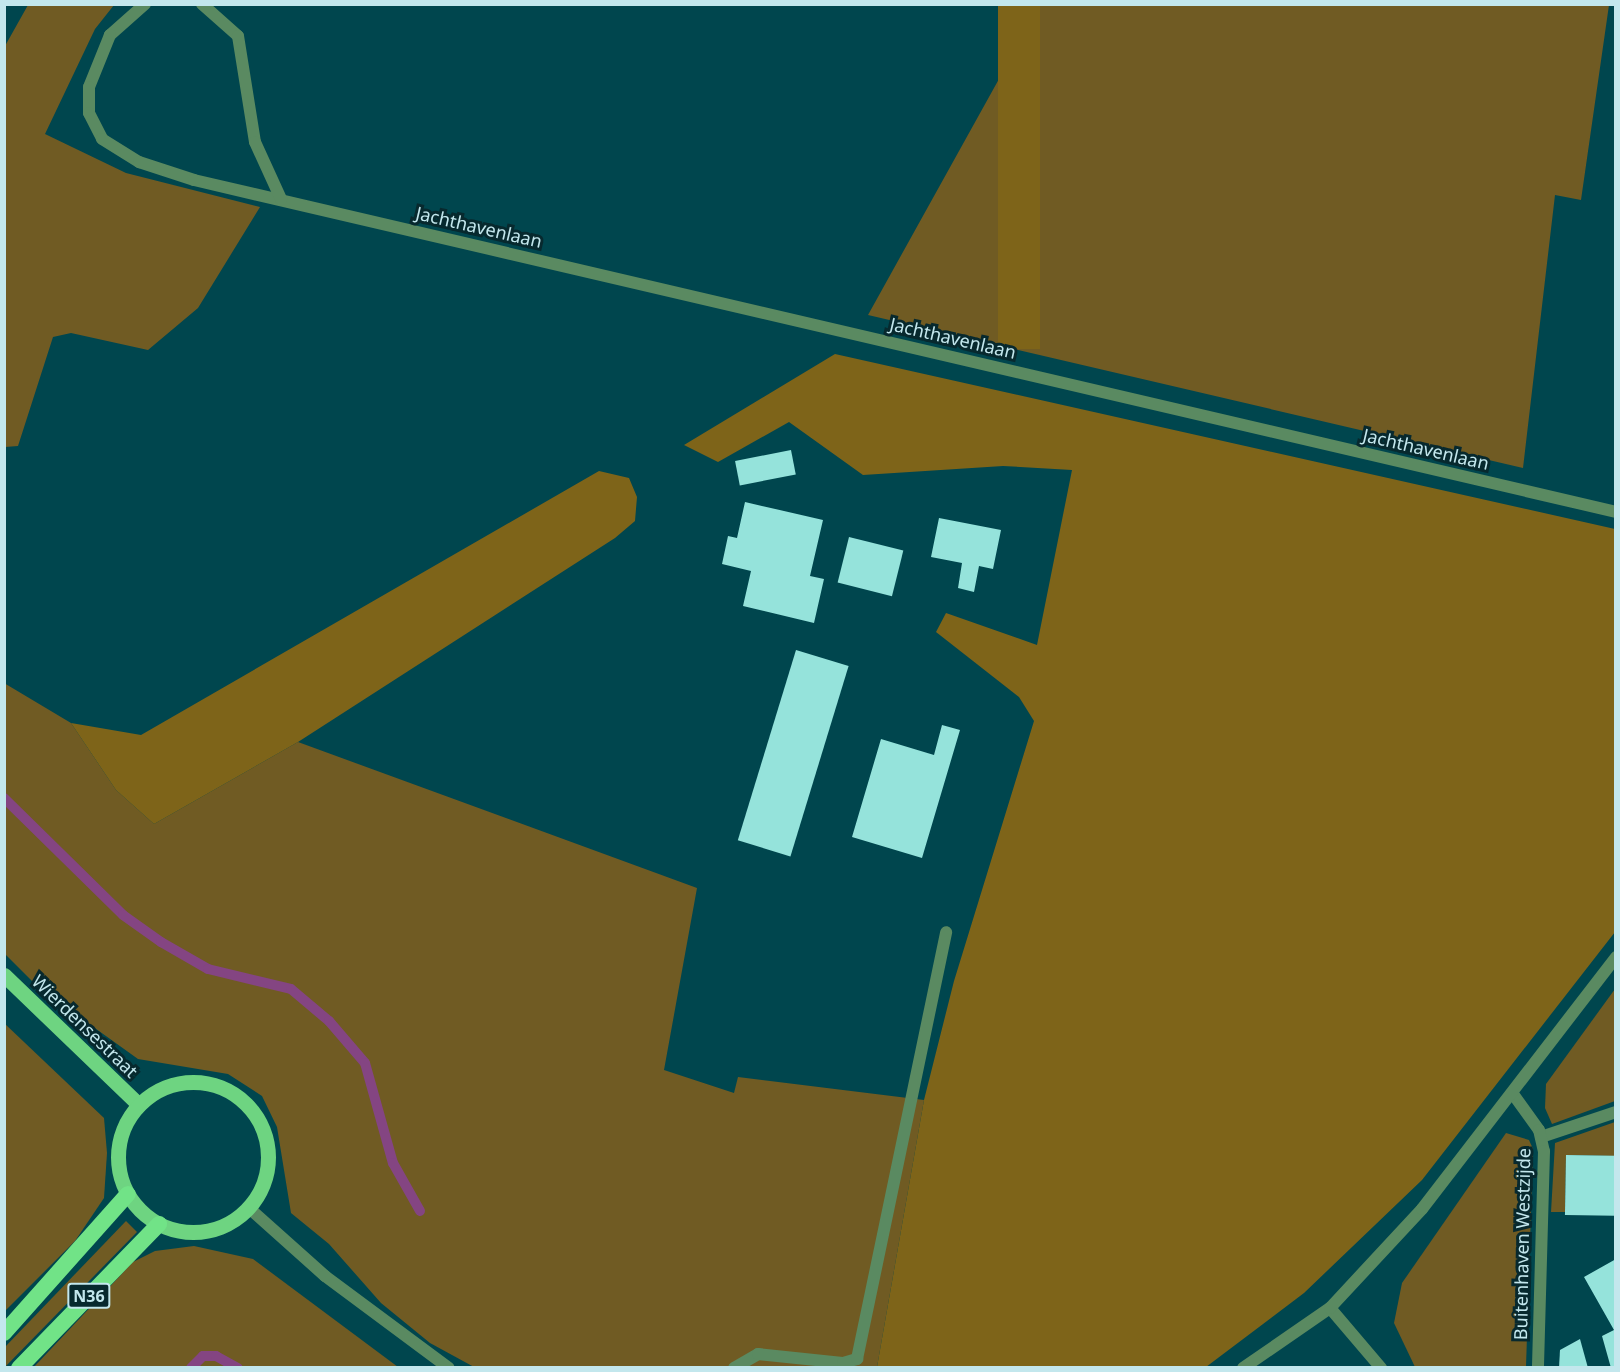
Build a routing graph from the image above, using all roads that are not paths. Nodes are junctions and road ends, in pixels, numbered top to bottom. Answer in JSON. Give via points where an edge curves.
{"nodes":[{"id":1,"x":145,"y":4,"type":"edge"},
{"id":2,"x":202,"y":4,"type":"edge"},
{"id":3,"x":281,"y":199,"type":"junction"},
{"id":4,"x":1616,"y":512,"type":"edge"},
{"id":5,"x":946,"y":932,"type":"dead end"},
{"id":6,"x":1616,"y":957,"type":"edge"},
{"id":7,"x":4,"y":975,"type":"edge"},
{"id":8,"x":1513,"y":1094,"type":"junction"},
{"id":9,"x":139,"y":1105,"type":"junction"},
{"id":10,"x":1616,"y":1112,"type":"edge"},
{"id":11,"x":1541,"y":1137,"type":"junction"},
{"id":12,"x":128,"y":1194,"type":"junction"},
{"id":13,"x":249,"y":1208,"type":"junction"},
{"id":14,"x":159,"y":1224,"type":"junction"},
{"id":15,"x":1330,"y":1308,"type":"junction"},
{"id":16,"x":4,"y":1333,"type":"edge"},
{"id":17,"x":19,"y":1368,"type":"edge"},
{"id":18,"x":449,"y":1368,"type":"edge"},
{"id":19,"x":734,"y":1368,"type":"edge"},
{"id":20,"x":1243,"y":1368,"type":"edge"},
{"id":21,"x":1381,"y":1368,"type":"edge"},
{"id":22,"x":1538,"y":1368,"type":"edge"}],
"edges":[{"from":1,"to":3,"type":"street","name":"Jachthavenlaan","via":[[111,35],[94,69],[89,113],[102,139],[139,162],[194,180]]},
{"from":2,"to":3,"type":"street","via":[[238,36],[255,142]]},
{"from":3,"to":4,"type":"street","name":"Jachthavenlaan"},
{"from":5,"to":19,"type":"street","via":[[857,1359],[843,1363],[759,1354]]},
{"from":6,"to":8,"type":"street"},
{"from":7,"to":9,"type":"main road","name":"Wierdensestraat"},
{"from":8,"to":11,"type":"street","name":"Buitenhaven Westzijde"},
{"from":8,"to":15,"type":"street","via":[[1422,1209]]},
{"from":9,"to":12,"type":"main road","via":[[124,1127],[118,1154]]},
{"from":9,"to":13,"type":"main road","via":[[156,1091],[195,1082],[220,1087],[247,1104],[265,1132],[269,1157],[264,1185]]},
{"from":10,"to":11,"type":"street"},
{"from":11,"to":22,"type":"street","name":"Buitenhaven Westzijde"},
{"from":12,"to":14,"type":"main road"},
{"from":12,"to":16,"type":"highway","number":"N36"},
{"from":13,"to":14,"type":"main road","via":[[230,1222],[206,1231]]},
{"from":13,"to":18,"type":"street","via":[[333,1283]]},
{"from":14,"to":17,"type":"highway","number":"N36"},
{"from":15,"to":20,"type":"street"},
{"from":15,"to":21,"type":"street"}]}
